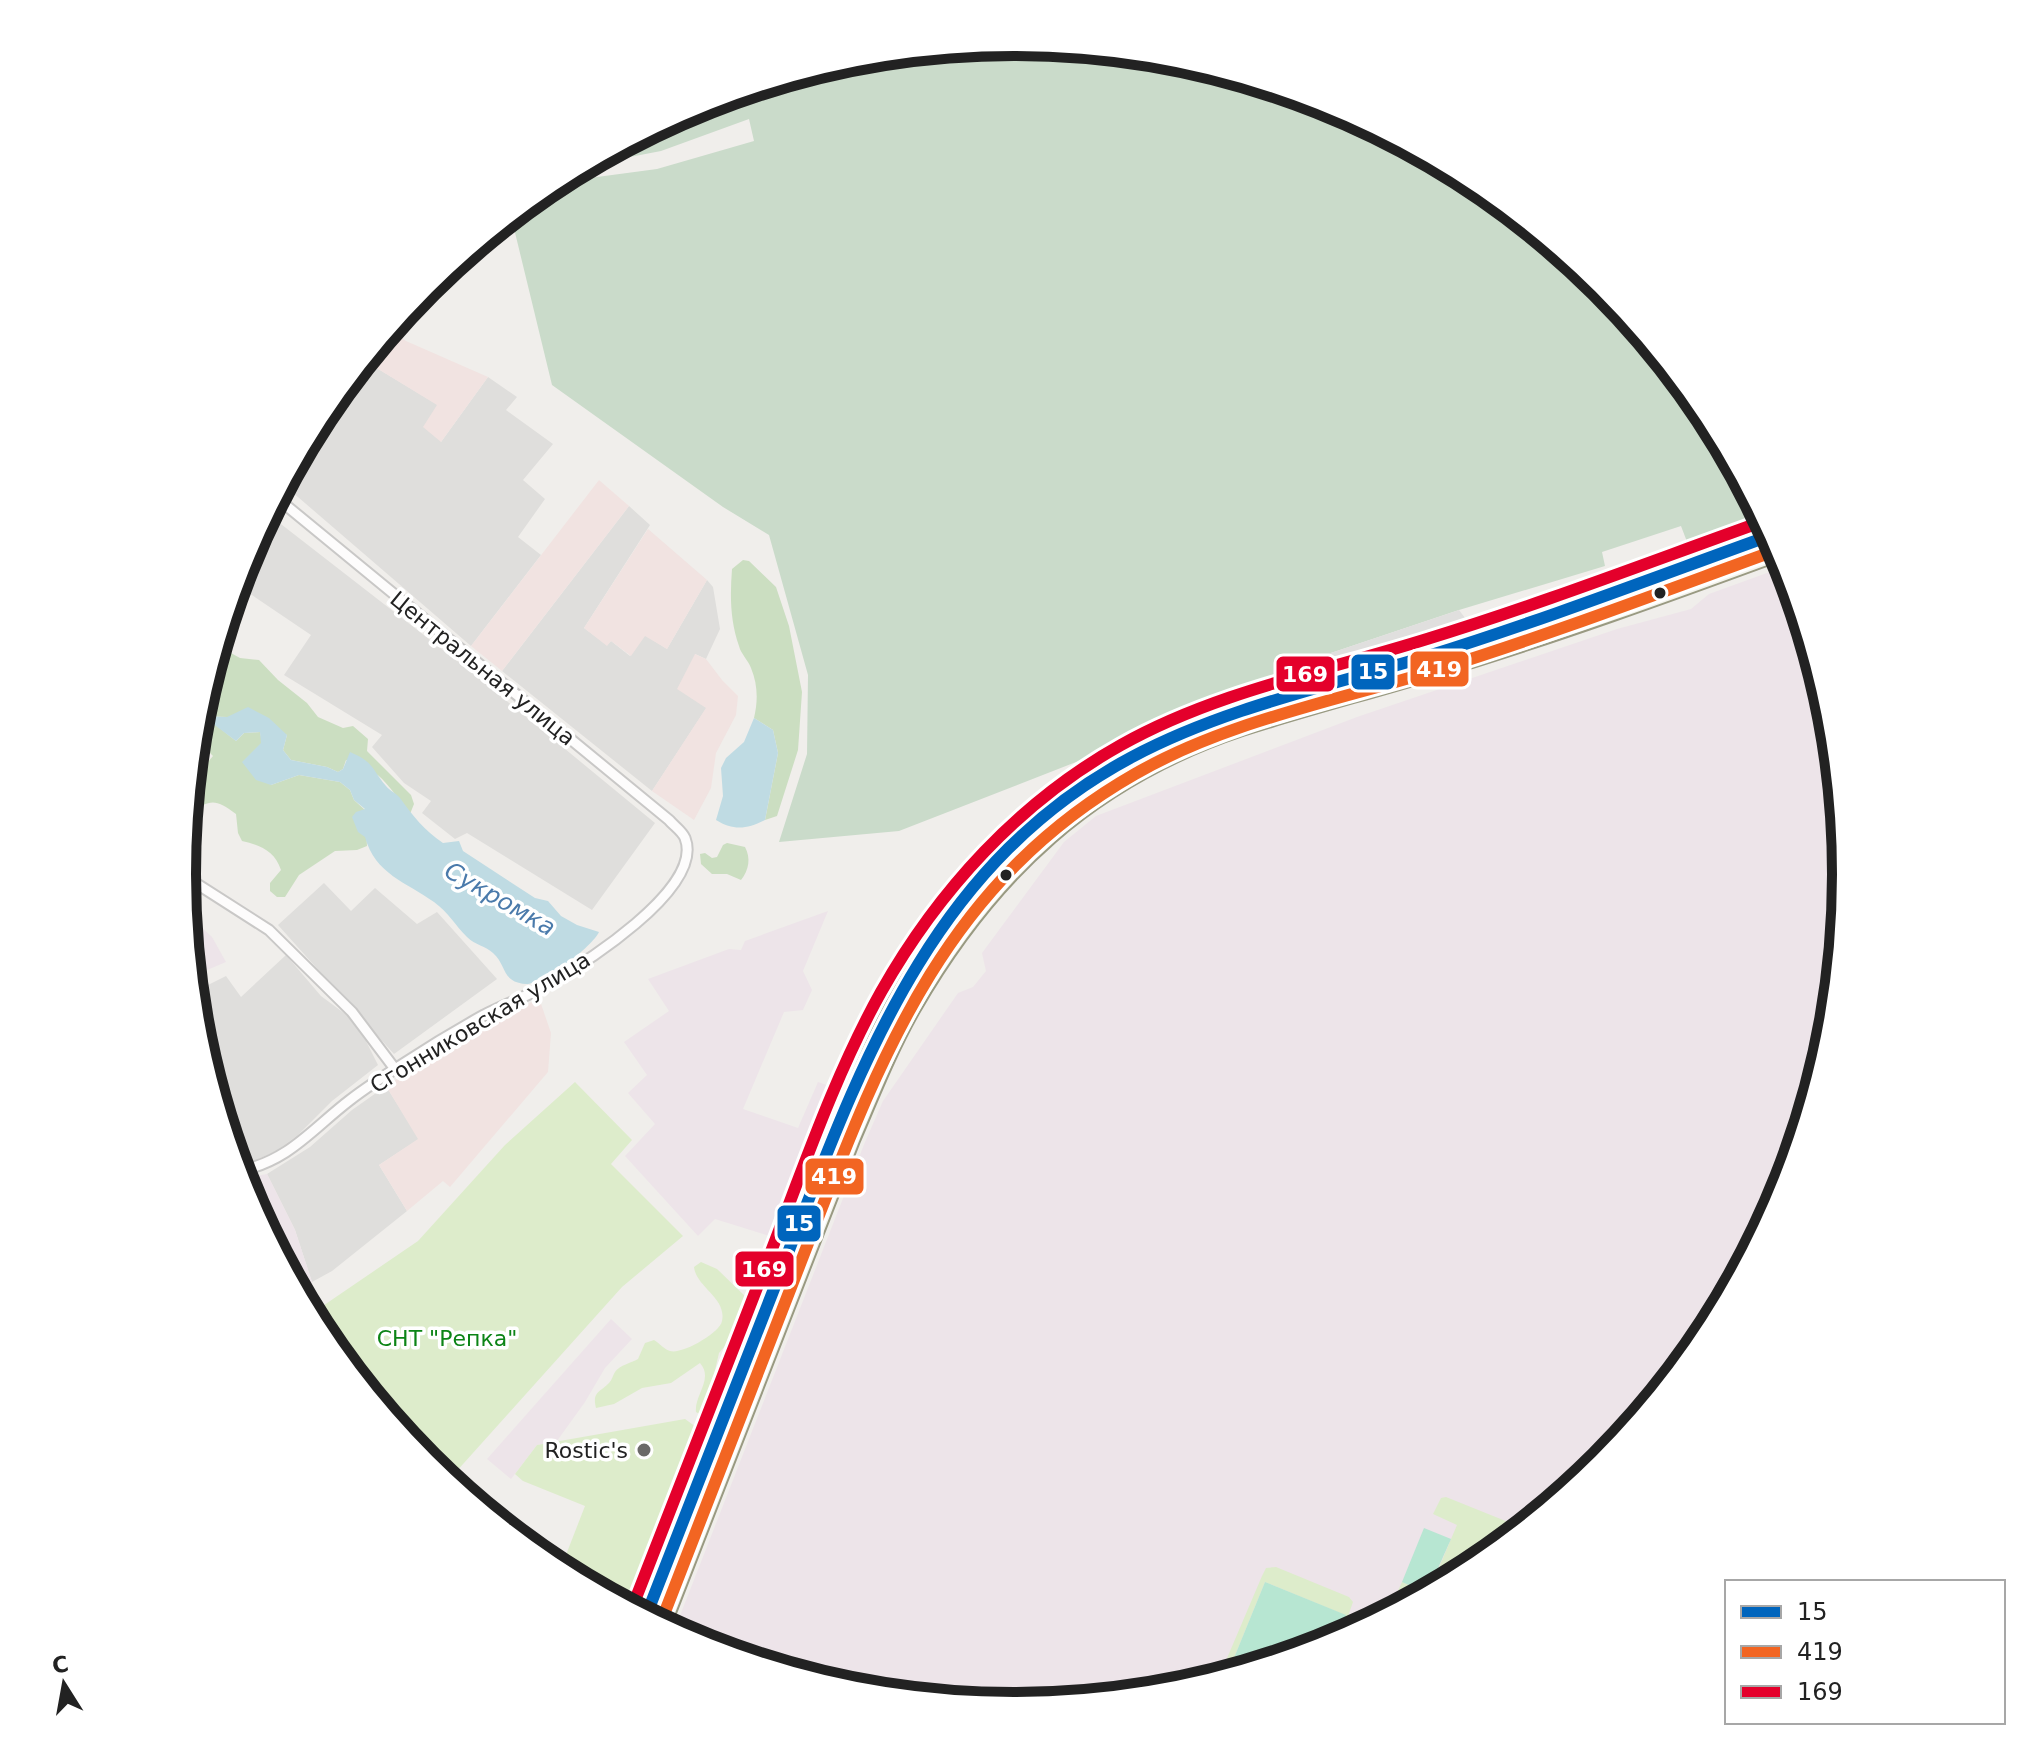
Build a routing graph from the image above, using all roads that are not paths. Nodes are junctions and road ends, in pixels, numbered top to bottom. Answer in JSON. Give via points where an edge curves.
{"nodes":[{"id":1,"x":285,"y":505,"type":"edge"},
{"id":2,"x":1760,"y":539,"type":"edge"},
{"id":3,"x":1769,"y":558,"type":"edge"},
{"id":4,"x":686,"y":841,"type":"joint"},
{"id":5,"x":196,"y":884,"type":"edge"},
{"id":6,"x":395,"y":1069,"type":"junction"},
{"id":7,"x":252,"y":1168,"type":"edge"},
{"id":8,"x":650,"y":1606,"type":"edge"},
{"id":9,"x":668,"y":1615,"type":"edge"}],
"edges":[{"from":1,"to":4,"type":"street","name":"Центральная улица","via":[[669,820]]},
{"from":2,"to":8,"type":"main road","via":[[1503,631],[1174,736],[1064,801],[1015,842],[972,886],[930,944],[865,1062]]},
{"from":3,"to":9,"type":"main road","via":[[1510,650],[1240,730],[1125,782],[1028,856],[966,925],[912,1010],[883,1070]]},
{"from":4,"to":6,"type":"street","name":"Сгонниковская улица","via":[[683,865],[669,890],[632,927],[544,986]]},
{"from":5,"to":6,"type":"street","via":[[269,930],[352,1012]]},
{"from":6,"to":7,"type":"street","name":"Сгонниковская улица","via":[[282,1156]]}]}
